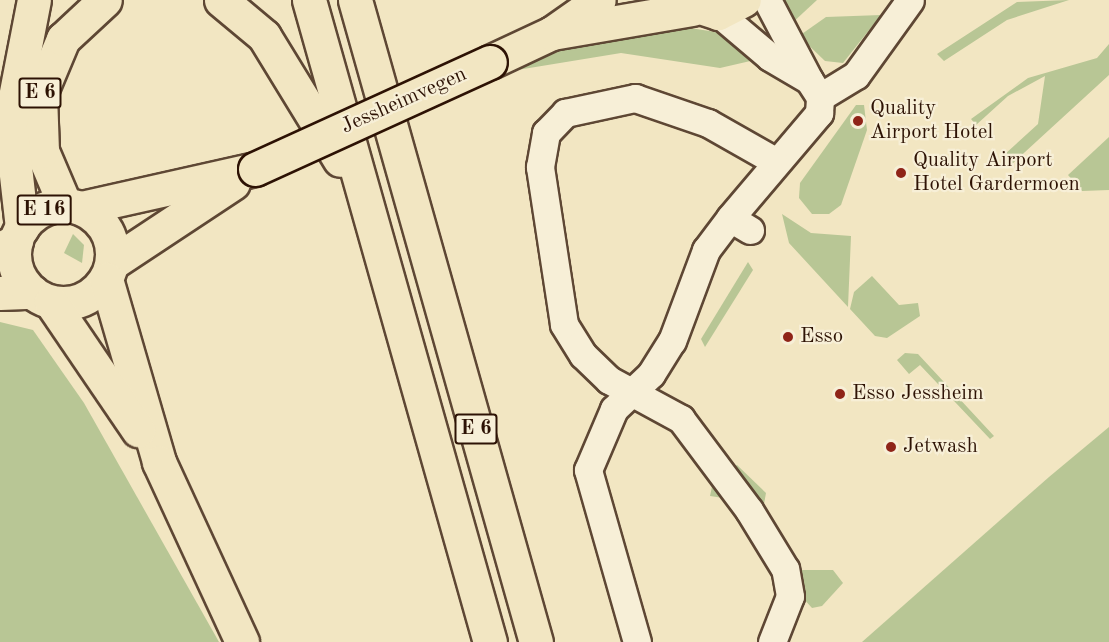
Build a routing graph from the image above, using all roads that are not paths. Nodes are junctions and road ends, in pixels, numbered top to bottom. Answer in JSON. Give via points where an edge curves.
{"nodes":[{"id":1,"x":34,"y":0,"type":"edge"},
{"id":2,"x":105,"y":0,"type":"edge"},
{"id":3,"x":221,"y":0,"type":"edge"},
{"id":4,"x":309,"y":0,"type":"edge"},
{"id":5,"x":355,"y":0,"type":"edge"},
{"id":6,"x":599,"y":0,"type":"edge"},
{"id":7,"x":767,"y":0,"type":"edge"},
{"id":8,"x":910,"y":0,"type":"edge"},
{"id":9,"x":708,"y":5,"type":"edge"},
{"id":10,"x":552,"y":33,"type":"junction"},
{"id":11,"x":815,"y":88,"type":"junction"},
{"id":12,"x":773,"y":160,"type":"junction"},
{"id":13,"x":255,"y":169,"type":"junction"},
{"id":14,"x":73,"y":207,"type":"junction"},
{"id":15,"x":372,"y":219,"type":"junction"},
{"id":16,"x":13,"y":239,"type":"edge"},
{"id":17,"x":109,"y":271,"type":"junction"},
{"id":18,"x":0,"y":293,"type":"edge"},
{"id":19,"x":42,"y":297,"type":"junction"},
{"id":20,"x":633,"y":392,"type":"junction"},
{"id":21,"x":159,"y":462,"type":"junction"},
{"id":22,"x":242,"y":642,"type":"edge"},
{"id":23,"x":490,"y":642,"type":"edge"},
{"id":24,"x":536,"y":642,"type":"edge"},
{"id":25,"x":637,"y":642,"type":"edge"},
{"id":26,"x":772,"y":642,"type":"edge"}],
"edges":[{"from":1,"to":16,"type":"main road","number":"E 6","via":[[10,123]]},
{"from":2,"to":14,"type":"main road","number":"E 6","via":[[63,39],[40,94],[42,152]]},
{"from":3,"to":15,"type":"main road","number":"E 6","via":[[246,18],[283,62]]},
{"from":4,"to":15,"type":"main road","number":"E 6"},
{"from":5,"to":24,"type":"main road","number":"E 6"},
{"from":6,"to":10,"type":"main road","name":"Jessheimvegen","number":"E 16"},
{"from":7,"to":11,"type":"street"},
{"from":8,"to":11,"type":"street","via":[[856,75]]},
{"from":9,"to":10,"type":"main road","name":"Jessheimvegen","number":"E 16"},
{"from":9,"to":11,"type":"street","via":[[770,57]]},
{"from":10,"to":13,"type":"main road","name":"Jessheimvegen","number":"E 16","bridge":true},
{"from":11,"to":12,"type":"street","via":[[819,113]]},
{"from":12,"to":20,"type":"street","via":[[740,224],[706,250],[672,341]]},
{"from":12,"to":20,"type":"street","via":[[708,123],[635,98],[583,105],[565,113],[546,133],[540,167],[564,324],[583,355],[609,380]]},
{"from":13,"to":14,"type":"main road","name":"Jessheimvegen","number":"E 16"},
{"from":13,"to":17,"type":"main road","name":"Jessheimvegen","number":"E 16"},
{"from":14,"to":16,"type":"main road","number":"E 16","via":[[41,211]]},
{"from":14,"to":17,"type":"main road","number":"E 16","via":[[109,236]]},
{"from":15,"to":23,"type":"main road","number":"E 6"},
{"from":16,"to":19,"type":"main road","number":"E 16","via":[[16,269]]},
{"from":17,"to":19,"type":"main road","number":"E 16","via":[[82,299]]},
{"from":17,"to":21,"type":"main road","number":"E 16"},
{"from":18,"to":19,"type":"main road"},
{"from":19,"to":21,"type":"main road","number":"E 16"},
{"from":20,"to":25,"type":"street","via":[[614,409],[588,470]]},
{"from":20,"to":26,"type":"street","via":[[681,419],[701,441],[785,569],[790,596]]},
{"from":21,"to":22,"type":"main road","number":"E 16"}]}
